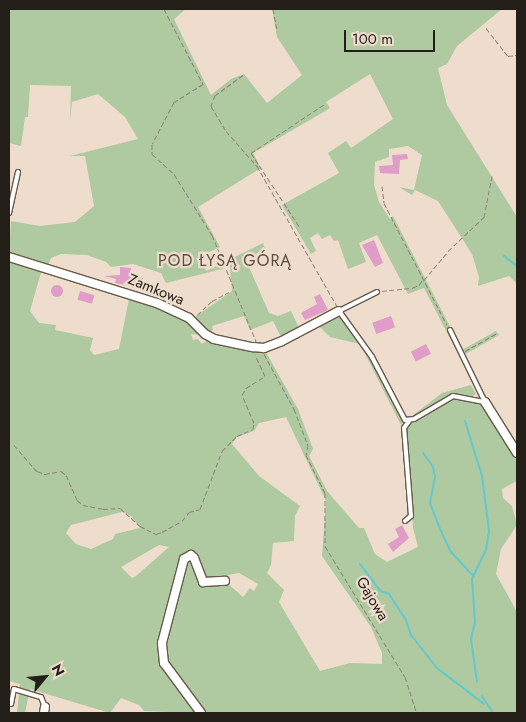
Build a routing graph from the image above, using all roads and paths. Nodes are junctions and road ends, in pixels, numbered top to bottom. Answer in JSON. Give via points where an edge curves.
{"nodes":[{"id":1,"x":164,"y":9,"type":"edge"},
{"id":2,"x":273,"y":9,"type":"edge"},
{"id":3,"x":486,"y":28,"type":"dead end"},
{"id":4,"x":276,"y":30,"type":"dead end"},
{"id":5,"x":517,"y":55,"type":"edge"},
{"id":6,"x":243,"y":75,"type":"dead end"},
{"id":7,"x":326,"y":103,"type":"dead end"},
{"id":8,"x":18,"y":172,"type":"dead end"},
{"id":9,"x":492,"y":176,"type":"dead end"},
{"id":10,"x":382,"y":186,"type":"dead end"},
{"id":11,"x":9,"y":213,"type":"edge"},
{"id":12,"x":299,"y":226,"type":"dead end"},
{"id":13,"x":9,"y":257,"type":"edge"},
{"id":14,"x":423,"y":279,"type":"junction"},
{"id":15,"x":229,"y":292,"type":"dead end"},
{"id":16,"x":378,"y":292,"type":"joint"},
{"id":17,"x":340,"y":311,"type":"junction"},
{"id":18,"x":190,"y":319,"type":"junction"},
{"id":19,"x":450,"y":330,"type":"joint"},
{"id":20,"x":497,"y":333,"type":"dead end"},
{"id":21,"x":258,"y":348,"type":"junction"},
{"id":22,"x":462,"y":356,"type":"junction"},
{"id":23,"x":485,"y":402,"type":"junction"},
{"id":24,"x":408,"y":420,"type":"junction"},
{"id":25,"x":14,"y":445,"type":"dead end"},
{"id":26,"x":517,"y":453,"type":"edge"},
{"id":27,"x":405,"y":521,"type":"dead end"},
{"id":28,"x":225,"y":580,"type":"dead end"},
{"id":29,"x":11,"y":704,"type":"dead end"},
{"id":30,"x":44,"y":710,"type":"edge"},
{"id":31,"x":201,"y":713,"type":"edge"},
{"id":32,"x":417,"y":713,"type":"edge"}],
"edges":[{"from":1,"to":21,"type":"path","via":[[204,84],[174,102],[152,144],[152,154],[174,174],[212,235]]},
{"from":2,"to":4,"type":"path"},
{"from":3,"to":5,"type":"path","via":[[508,56]]},
{"from":6,"to":17,"type":"path","via":[[215,95],[211,106],[226,131],[257,166]]},
{"from":7,"to":12,"type":"path","via":[[251,153]]},
{"from":8,"to":11,"type":"lane"},
{"from":9,"to":14,"type":"path","via":[[484,217]]},
{"from":10,"to":14,"type":"path","via":[[384,203]]},
{"from":13,"to":18,"type":"street","name":"Zamkowa","via":[[157,303]]},
{"from":14,"to":16,"type":"path","via":[[412,288]]},
{"from":14,"to":19,"type":"path"},
{"from":15,"to":18,"type":"path"},
{"from":16,"to":17,"type":"lane"},
{"from":17,"to":21,"type":"street","via":[[282,341]]},
{"from":17,"to":24,"type":"lane","via":[[364,345],[403,417]]},
{"from":18,"to":21,"type":"street","name":"Zamkowa","via":[[214,339]]},
{"from":19,"to":22,"type":"lane"},
{"from":20,"to":22,"type":"path","via":[[465,351]]},
{"from":21,"to":25,"type":"path","via":[[255,357],[265,376],[246,388],[242,396],[254,423],[253,429],[237,436],[222,451],[200,509],[189,512],[182,521],[162,532],[156,534],[140,526],[120,508],[103,510],[83,505],[77,500],[66,475],[61,471],[46,474],[37,471]]},
{"from":21,"to":32,"type":"path","name":"Gajowa","via":[[294,409],[308,445],[306,455],[325,493],[325,546],[405,677]]},
{"from":22,"to":23,"type":"lane"},
{"from":23,"to":24,"type":"lane","via":[[453,396]]},
{"from":23,"to":26,"type":"street"},
{"from":24,"to":27,"type":"lane","via":[[404,428],[411,516]]},
{"from":28,"to":31,"type":"street","via":[[203,582],[192,555],[184,559],[162,643],[164,663]]},
{"from":29,"to":30,"type":"lane","via":[[14,689],[41,697]]}]}
